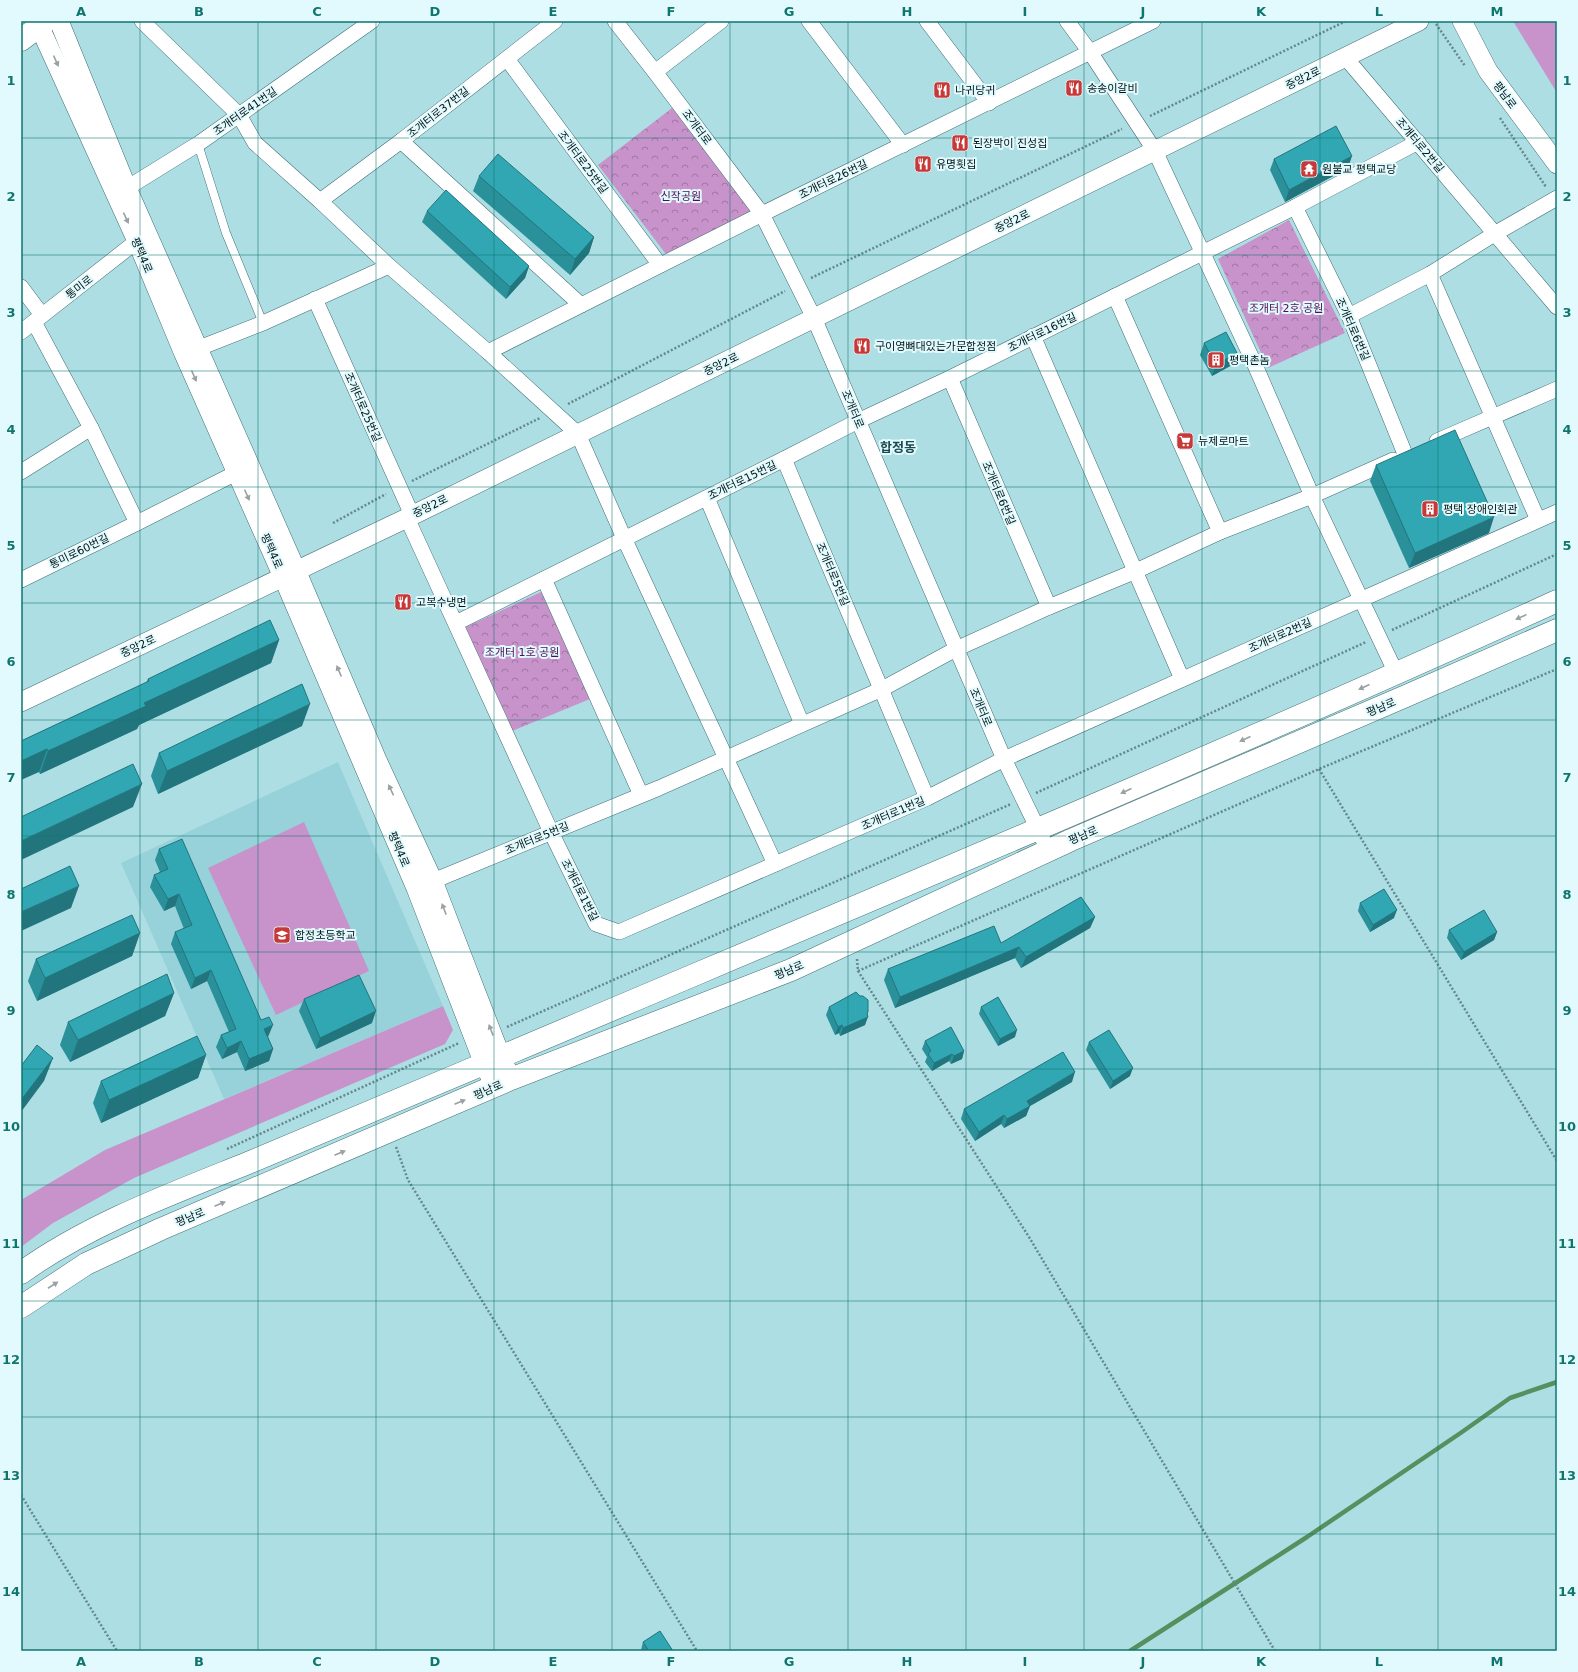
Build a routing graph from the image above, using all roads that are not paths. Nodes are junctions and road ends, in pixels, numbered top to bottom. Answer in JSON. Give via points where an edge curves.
{"nodes":[{"id":1,"x":142,"y":21,"type":"edge"},
{"id":2,"x":372,"y":21,"type":"edge"},
{"id":3,"x":555,"y":21,"type":"edge"},
{"id":4,"x":614,"y":21,"type":"edge"},
{"id":5,"x":721,"y":21,"type":"edge"},
{"id":6,"x":809,"y":21,"type":"edge"},
{"id":7,"x":926,"y":21,"type":"edge"},
{"id":8,"x":1067,"y":21,"type":"edge"},
{"id":9,"x":1153,"y":21,"type":"edge"},
{"id":10,"x":1419,"y":21,"type":"edge"},
{"id":11,"x":1462,"y":21,"type":"edge"},
{"id":12,"x":38,"y":22,"type":"edge"},
{"id":13,"x":21,"y":40,"type":"edge"},
{"id":14,"x":1090,"y":52,"type":"junction"},
{"id":15,"x":1345,"y":57,"type":"junction"},
{"id":16,"x":507,"y":59,"type":"junction"},
{"id":17,"x":655,"y":72,"type":"junction"},
{"id":18,"x":989,"y":103,"type":"junction"},
{"id":19,"x":239,"y":115,"type":"junction"},
{"id":20,"x":401,"y":141,"type":"junction"},
{"id":21,"x":1418,"y":142,"type":"junction"},
{"id":22,"x":198,"y":144,"type":"junction"},
{"id":23,"x":903,"y":145,"type":"junction"},
{"id":24,"x":1155,"y":151,"type":"junction"},
{"id":25,"x":1557,"y":164,"type":"edge"},
{"id":26,"x":121,"y":191,"type":"junction"},
{"id":27,"x":1557,"y":198,"type":"edge"},
{"id":28,"x":320,"y":201,"type":"junction"},
{"id":29,"x":1295,"y":207,"type":"junction"},
{"id":30,"x":762,"y":214,"type":"junction"},
{"id":31,"x":1496,"y":233,"type":"junction"},
{"id":32,"x":137,"y":242,"type":"junction"},
{"id":33,"x":1204,"y":252,"type":"junction"},
{"id":34,"x":660,"y":265,"type":"junction"},
{"id":35,"x":389,"y":266,"type":"junction"},
{"id":36,"x":1430,"y":274,"type":"junction"},
{"id":37,"x":21,"y":287,"type":"edge"},
{"id":38,"x":1115,"y":296,"type":"junction"},
{"id":39,"x":315,"y":299,"type":"junction"},
{"id":40,"x":581,"y":305,"type":"junction"},
{"id":41,"x":1557,"y":307,"type":"edge"},
{"id":42,"x":1349,"y":316,"type":"junction"},
{"id":43,"x":814,"y":318,"type":"junction"},
{"id":44,"x":38,"y":319,"type":"junction"},
{"id":45,"x":263,"y":323,"type":"junction"},
{"id":46,"x":21,"y":332,"type":"edge"},
{"id":47,"x":1033,"y":336,"type":"junction"},
{"id":48,"x":191,"y":351,"type":"junction"},
{"id":49,"x":488,"y":352,"type":"junction"},
{"id":50,"x":950,"y":378,"type":"junction"},
{"id":51,"x":1557,"y":390,"type":"edge"},
{"id":52,"x":1494,"y":417,"type":"junction"},
{"id":53,"x":858,"y":420,"type":"junction"},
{"id":54,"x":91,"y":428,"type":"junction"},
{"id":55,"x":578,"y":434,"type":"junction"},
{"id":56,"x":1405,"y":454,"type":"junction"},
{"id":57,"x":784,"y":460,"type":"junction"},
{"id":58,"x":21,"y":472,"type":"edge"},
{"id":59,"x":238,"y":472,"type":"junction"},
{"id":60,"x":1312,"y":496,"type":"junction"},
{"id":61,"x":707,"y":498,"type":"junction"},
{"id":62,"x":1557,"y":512,"type":"edge"},
{"id":63,"x":409,"y":517,"type":"junction"},
{"id":64,"x":1538,"y":520,"type":"junction"},
{"id":65,"x":137,"y":524,"type":"junction"},
{"id":66,"x":1220,"y":532,"type":"junction"},
{"id":67,"x":624,"y":538,"type":"junction"},
{"id":68,"x":1136,"y":571,"type":"junction"},
{"id":69,"x":290,"y":574,"type":"junction"},
{"id":70,"x":544,"y":579,"type":"junction"},
{"id":71,"x":21,"y":580,"type":"edge"},
{"id":72,"x":1361,"y":600,"type":"junction"},
{"id":73,"x":1557,"y":601,"type":"edge"},
{"id":74,"x":1049,"y":607,"type":"junction"},
{"id":75,"x":456,"y":623,"type":"junction"},
{"id":76,"x":1557,"y":630,"type":"edge"},
{"id":77,"x":956,"y":649,"type":"junction"},
{"id":78,"x":1396,"y":673,"type":"junction"},
{"id":79,"x":1182,"y":678,"type":"junction"},
{"id":80,"x":882,"y":689,"type":"junction"},
{"id":81,"x":21,"y":702,"type":"edge"},
{"id":82,"x":802,"y":724,"type":"junction"},
{"id":83,"x":726,"y":758,"type":"junction"},
{"id":84,"x":1004,"y":759,"type":"junction"},
{"id":85,"x":641,"y":795,"type":"junction"},
{"id":86,"x":927,"y":798,"type":"junction"},
{"id":87,"x":1038,"y":829,"type":"junction"},
{"id":88,"x":551,"y":832,"type":"junction"},
{"id":89,"x":1048,"y":850,"type":"junction"},
{"id":90,"x":775,"y":864,"type":"junction"},
{"id":91,"x":433,"y":881,"type":"junction"},
{"id":92,"x":493,"y":1060,"type":"junction"},
{"id":93,"x":503,"y":1083,"type":"junction"},
{"id":94,"x":21,"y":1273,"type":"edge"},
{"id":95,"x":21,"y":1307,"type":"edge"}],
"edges":[{"from":1,"to":19,"type":"street"},
{"from":2,"to":19,"type":"street","name":"조개터로41번길"},
{"from":3,"to":16,"type":"street","name":"조개터로37번길"},
{"from":4,"to":17,"type":"street","name":"조개터로"},
{"from":5,"to":17,"type":"street"},
{"from":6,"to":23,"type":"street"},
{"from":7,"to":18,"type":"street"},
{"from":8,"to":14,"type":"street"},
{"from":9,"to":14,"type":"street","name":"조개터로26번길"},
{"from":10,"to":15,"type":"street","name":"중앙2로"},
{"from":11,"to":25,"type":"street","name":"평남로","via":[[1488,71]]},
{"from":12,"to":13,"type":"main road"},
{"from":12,"to":26,"type":"street","name":"평택4로"},
{"from":14,"to":18,"type":"street","name":"조개터로26번길"},
{"from":14,"to":24,"type":"street"},
{"from":15,"to":21,"type":"street","name":"조개터로2번길"},
{"from":15,"to":24,"type":"street","name":"중앙2로"},
{"from":16,"to":20,"type":"street","name":"조개터로37번길"},
{"from":16,"to":34,"type":"street","name":"조개터로25번길"},
{"from":17,"to":30,"type":"street","name":"조개터로"},
{"from":18,"to":23,"type":"street","name":"조개터로26번길"},
{"from":19,"to":22,"type":"street","name":"조개터로41번길"},
{"from":19,"to":28,"type":"street","via":[[254,143]]},
{"from":20,"to":28,"type":"street","name":"조개터로37번길"},
{"from":20,"to":40,"type":"street"},
{"from":21,"to":29,"type":"street","name":"조개터로16번길"},
{"from":21,"to":31,"type":"street","name":"조개터로2번길"},
{"from":22,"to":26,"type":"street","name":"조개터로41번길"},
{"from":22,"to":45,"type":"lane","via":[[226,233]]},
{"from":23,"to":30,"type":"street","name":"조개터로26번길"},
{"from":24,"to":33,"type":"street"},
{"from":24,"to":43,"type":"street","name":"중앙2로"},
{"from":26,"to":32,"type":"street","name":"평택4로","one_way":true},
{"from":26,"to":48,"type":"street","name":"평택4로"},
{"from":27,"to":31,"type":"street"},
{"from":28,"to":35,"type":"street"},
{"from":29,"to":33,"type":"street","name":"조개터로16번길"},
{"from":29,"to":42,"type":"street","name":"조개터로6번길"},
{"from":30,"to":34,"type":"street"},
{"from":30,"to":43,"type":"street","name":"조개터로"},
{"from":31,"to":36,"type":"street"},
{"from":31,"to":41,"type":"street","name":"조개터로2번길"},
{"from":32,"to":44,"type":"street","name":"통미로"},
{"from":32,"to":48,"type":"street","name":"평택4로"},
{"from":33,"to":38,"type":"street","name":"조개터로16번길"},
{"from":33,"to":60,"type":"street"},
{"from":34,"to":40,"type":"street"},
{"from":35,"to":39,"type":"street"},
{"from":35,"to":49,"type":"street"},
{"from":36,"to":42,"type":"street"},
{"from":36,"to":52,"type":"street"},
{"from":37,"to":44,"type":"street"},
{"from":38,"to":47,"type":"street","name":"조개터로16번길"},
{"from":38,"to":66,"type":"street"},
{"from":39,"to":45,"type":"street"},
{"from":39,"to":63,"type":"street","name":"조개터로25번길","via":[[399,487]]},
{"from":40,"to":49,"type":"street"},
{"from":42,"to":56,"type":"street","name":"조개터로6번길"},
{"from":43,"to":53,"type":"street","name":"조개터로"},
{"from":43,"to":55,"type":"street","name":"중앙2로"},
{"from":44,"to":46,"type":"street","name":"통미로"},
{"from":44,"to":54,"type":"street"},
{"from":45,"to":48,"type":"street"},
{"from":47,"to":50,"type":"street","name":"조개터로16번길"},
{"from":47,"to":68,"type":"street"},
{"from":48,"to":59,"type":"street","name":"평택4로","one_way":true},
{"from":48,"to":69,"type":"street","name":"평택4로"},
{"from":49,"to":55,"type":"street"},
{"from":50,"to":53,"type":"street","name":"조개터로16번길"},
{"from":50,"to":74,"type":"street","name":"조개터로6번길"},
{"from":51,"to":52,"type":"street"},
{"from":52,"to":56,"type":"street"},
{"from":52,"to":64,"type":"street"},
{"from":53,"to":57,"type":"street","name":"조개터로15번길"},
{"from":53,"to":77,"type":"street","name":"조개터로"},
{"from":54,"to":58,"type":"street"},
{"from":54,"to":65,"type":"street"},
{"from":55,"to":63,"type":"street","name":"중앙2로"},
{"from":55,"to":67,"type":"street"},
{"from":56,"to":60,"type":"street"},
{"from":57,"to":61,"type":"street","name":"조개터로15번길"},
{"from":57,"to":80,"type":"street","name":"조개터로5번길"},
{"from":59,"to":65,"type":"street","name":"통미로60번길"},
{"from":59,"to":69,"type":"street","name":"평택4로","one_way":true},
{"from":60,"to":66,"type":"street"},
{"from":60,"to":72,"type":"street"},
{"from":61,"to":67,"type":"street","name":"조개터로15번길"},
{"from":61,"to":82,"type":"street"},
{"from":62,"to":64,"type":"street","name":"조개터로2번길"},
{"from":63,"to":69,"type":"street","name":"중앙2로"},
{"from":63,"to":75,"type":"street","name":"조개터로1번길"},
{"from":64,"to":72,"type":"street","name":"조개터로2번길"},
{"from":65,"to":71,"type":"street","name":"통미로60번길"},
{"from":66,"to":68,"type":"street"},
{"from":67,"to":70,"type":"street","name":"조개터로15번길"},
{"from":67,"to":83,"type":"street"},
{"from":68,"to":74,"type":"street"},
{"from":68,"to":79,"type":"street"},
{"from":69,"to":81,"type":"street","name":"중앙2로"},
{"from":91,"to":69,"type":"street","name":"평택4로","one_way":true},
{"from":69,"to":92,"type":"street","name":"평택4로","via":[[474,1036]]},
{"from":70,"to":75,"type":"street","name":"조개터로15번길"},
{"from":70,"to":85,"type":"street"},
{"from":72,"to":78,"type":"street"},
{"from":72,"to":79,"type":"street","name":"조개터로2번길"},
{"from":73,"to":78,"type":"main road","one_way":true},
{"from":74,"to":77,"type":"street"},
{"from":75,"to":88,"type":"street","name":"조개터로1번길"},
{"from":76,"to":89,"type":"main road","name":"평남로"},
{"from":77,"to":80,"type":"street","name":"조개터로5번길"},
{"from":77,"to":84,"type":"street","name":"조개터로"},
{"from":78,"to":87,"type":"main road","one_way":true},
{"from":79,"to":84,"type":"street","name":"조개터로2번길"},
{"from":80,"to":82,"type":"street","name":"조개터로5번길"},
{"from":80,"to":86,"type":"street","name":"조개터로5번길"},
{"from":82,"to":83,"type":"street","name":"조개터로5번길"},
{"from":83,"to":85,"type":"street","name":"조개터로5번길"},
{"from":83,"to":90,"type":"street"},
{"from":84,"to":86,"type":"street","name":"조개터로1번길"},
{"from":84,"to":87,"type":"street","name":"조개터로"},
{"from":85,"to":88,"type":"street","name":"조개터로5번길"},
{"from":86,"to":90,"type":"street","name":"조개터로1번길"},
{"from":87,"to":89,"type":"street","name":"조개터로"},
{"from":87,"to":92,"type":"main road"},
{"from":88,"to":90,"type":"street","name":"조개터로1번길","via":[[596,924],[619,932]]},
{"from":88,"to":91,"type":"street","name":"조개터로5번길"},
{"from":89,"to":93,"type":"main road","name":"평남로","via":[[791,970]]},
{"from":92,"to":91,"type":"street","name":"평택4로","one_way":true,"via":[[492,1034]]},
{"from":92,"to":93,"type":"street","name":"평택4로"},
{"from":92,"to":94,"type":"main road","via":[[180,1190],[106,1224],[41,1258]]},
{"from":95,"to":93,"type":"main road","name":"평남로","one_way":true,"via":[[86,1264],[161,1229]]}]}
